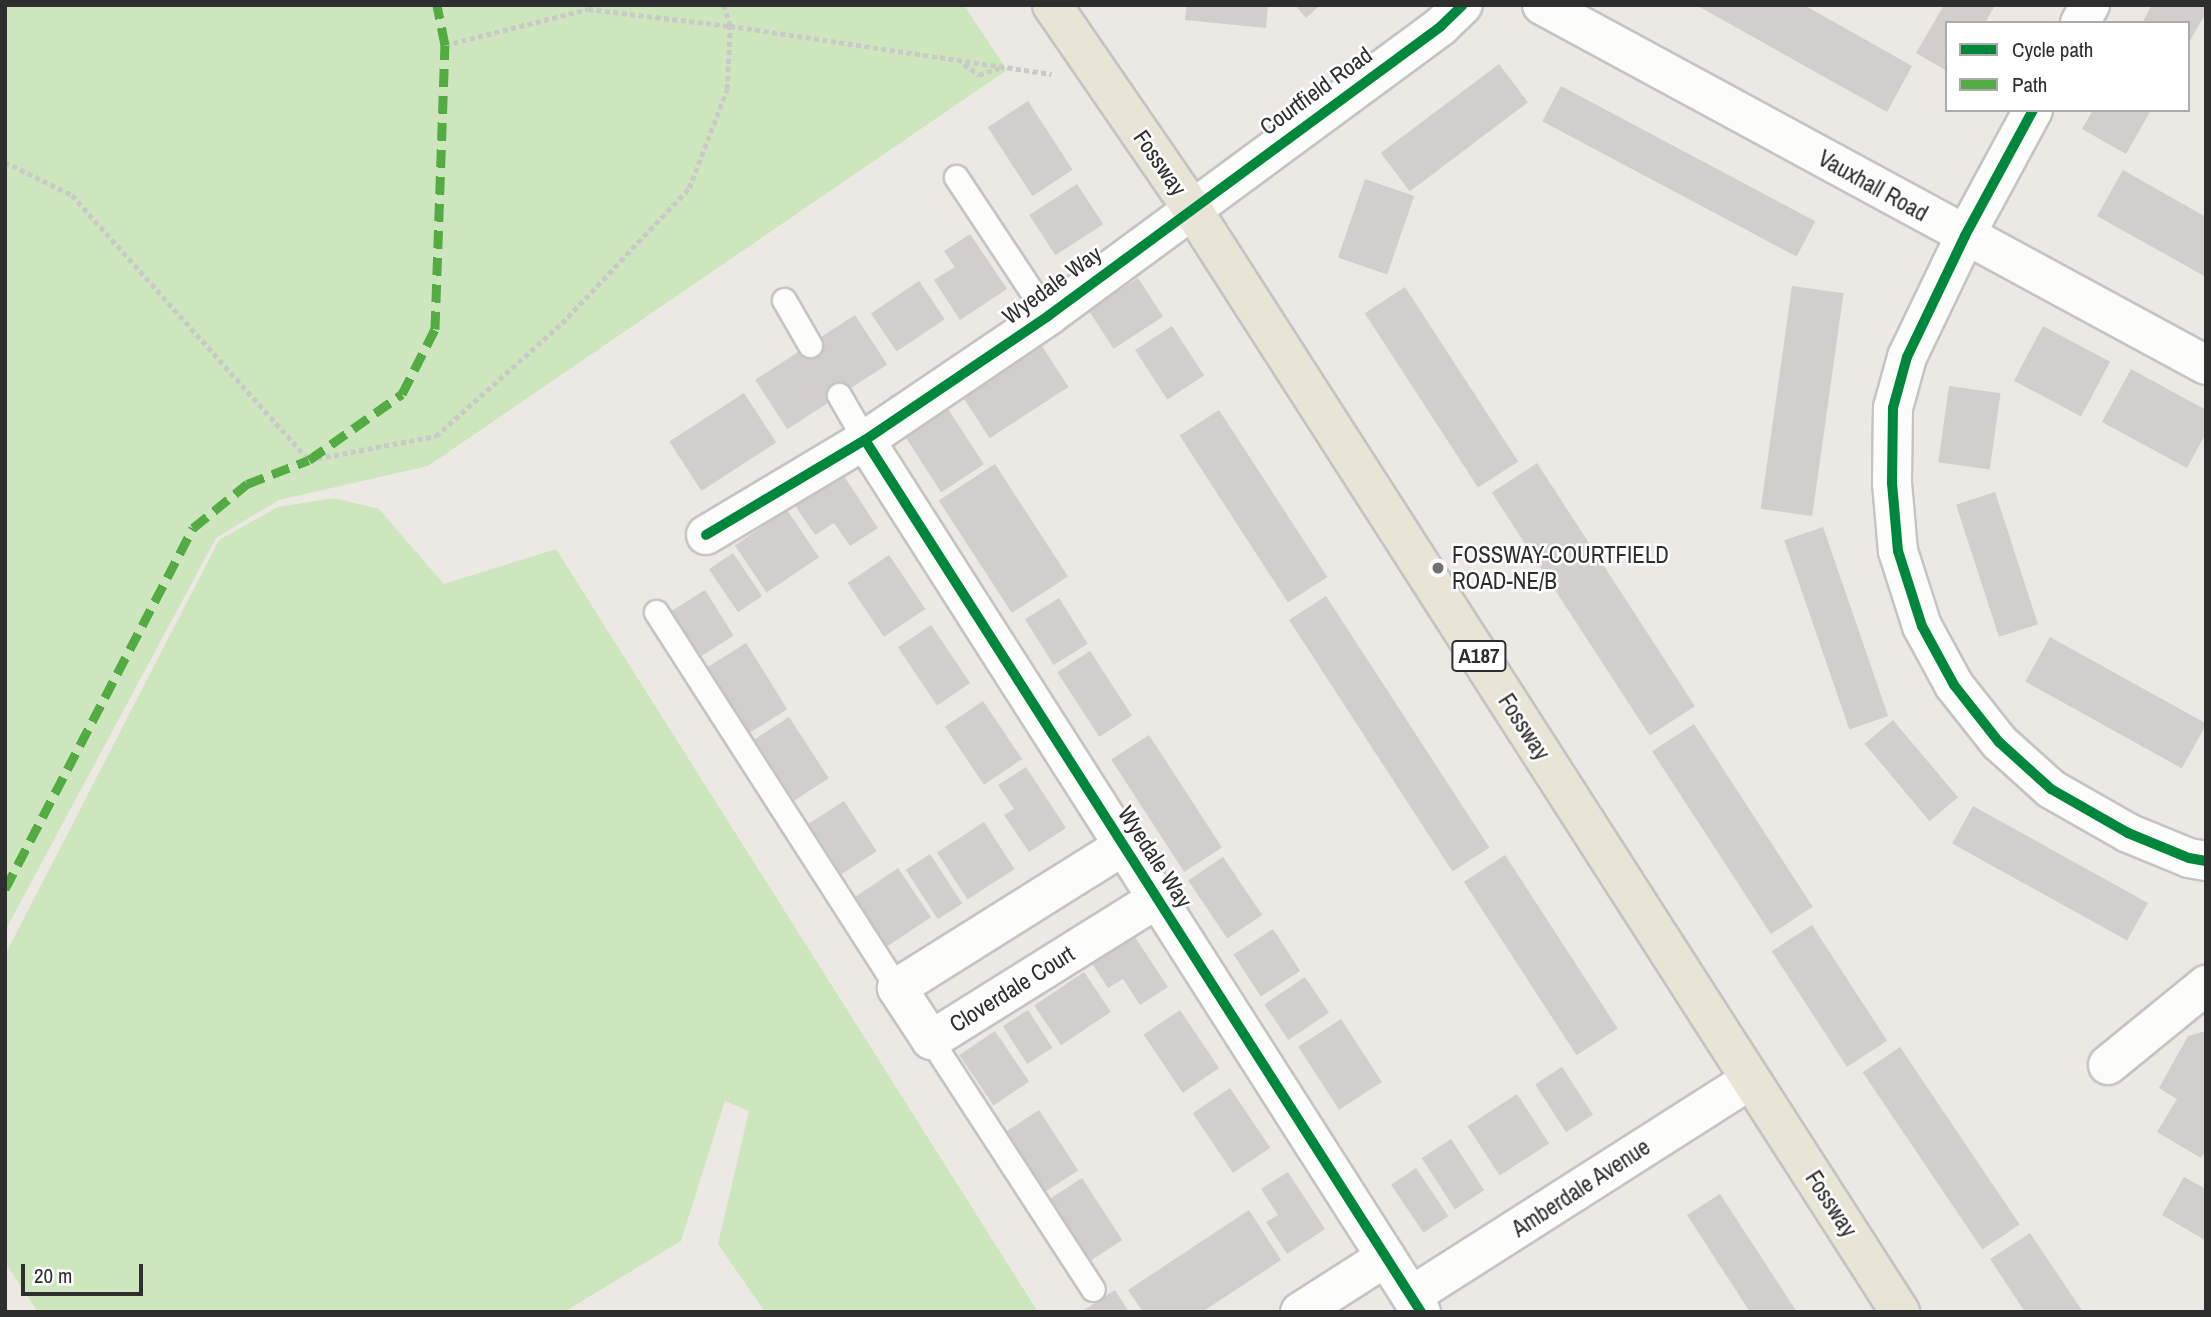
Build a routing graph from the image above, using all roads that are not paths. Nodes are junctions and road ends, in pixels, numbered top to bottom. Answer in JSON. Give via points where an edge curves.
{"nodes":[{"id":1,"x":1052,"y":5,"type":"edge"},
{"id":2,"x":1463,"y":5,"type":"edge"},
{"id":3,"x":1542,"y":5,"type":"edge"},
{"id":4,"x":2090,"y":5,"type":"edge"},
{"id":5,"x":2081,"y":21,"type":"edge"},
{"id":6,"x":2032,"y":112,"type":"edge"},
{"id":7,"x":956,"y":177,"type":"dead end"},
{"id":8,"x":1192,"y":209,"type":"junction"},
{"id":9,"x":1965,"y":236,"type":"junction"},
{"id":10,"x":784,"y":300,"type":"dead end"},
{"id":11,"x":1048,"y":316,"type":"junction"},
{"id":12,"x":810,"y":345,"type":"dead end"},
{"id":13,"x":2206,"y":365,"type":"edge"},
{"id":14,"x":839,"y":395,"type":"dead end"},
{"id":15,"x":865,"y":440,"type":"junction"},
{"id":16,"x":706,"y":535,"type":"dead end"},
{"id":17,"x":656,"y":612,"type":"dead end"},
{"id":18,"x":1123,"y":846,"type":"junction"},
{"id":19,"x":2206,"y":861,"type":"edge"},
{"id":20,"x":1157,"y":899,"type":"junction"},
{"id":21,"x":2206,"y":985,"type":"edge"},
{"id":22,"x":897,"y":988,"type":"junction"},
{"id":23,"x":931,"y":1040,"type":"junction"},
{"id":24,"x":2108,"y":1065,"type":"dead end"},
{"id":25,"x":1750,"y":1080,"type":"junction"},
{"id":26,"x":1386,"y":1257,"type":"junction"},
{"id":27,"x":1093,"y":1289,"type":"dead end"},
{"id":28,"x":1416,"y":1304,"type":"edge"},
{"id":29,"x":1300,"y":1312,"type":"edge"},
{"id":30,"x":1900,"y":1312,"type":"edge"}],
"edges":[{"from":1,"to":8,"type":"main road","name":"Fossway","number":"A187"},
{"from":2,"to":8,"type":"street","name":"Courtfield Road","via":[[1441,26]]},
{"from":3,"to":9,"type":"street","name":"Vauxhall Road"},
{"from":4,"to":5,"type":"street"},
{"from":6,"to":9,"type":"street"},
{"from":7,"to":11,"type":"lane"},
{"from":8,"to":11,"type":"street","name":"Wyedale Way"},
{"from":8,"to":25,"type":"main road","name":"Fossway","number":"A187"},
{"from":9,"to":13,"type":"street","name":"Vauxhall Road"},
{"from":9,"to":19,"type":"street","via":[[1907,356],[1893,408],[1892,483],[1898,551],[1922,625],[1954,685],[1999,742],[2051,789],[2128,834]]},
{"from":10,"to":12,"type":"lane"},
{"from":11,"to":15,"type":"street","name":"Wyedale Way"},
{"from":14,"to":15,"type":"lane"},
{"from":15,"to":16,"type":"street","name":"Wyedale Way"},
{"from":15,"to":18,"type":"street","name":"Wyedale Way"},
{"from":17,"to":22,"type":"lane"},
{"from":18,"to":20,"type":"street","name":"Wyedale Way"},
{"from":18,"to":22,"type":"street"},
{"from":20,"to":23,"type":"street","name":"Cloverdale Court"},
{"from":20,"to":26,"type":"street","name":"Wyedale Way"},
{"from":21,"to":24,"type":"street"},
{"from":22,"to":23,"type":"street","name":"Cloverdale Court"},
{"from":23,"to":27,"type":"lane"},
{"from":25,"to":28,"type":"street","name":"Amberdale Avenue"},
{"from":25,"to":30,"type":"main road","name":"Fossway","number":"A187"},
{"from":26,"to":28,"type":"street","name":"Wyedale Way"},
{"from":26,"to":29,"type":"street"}]}
